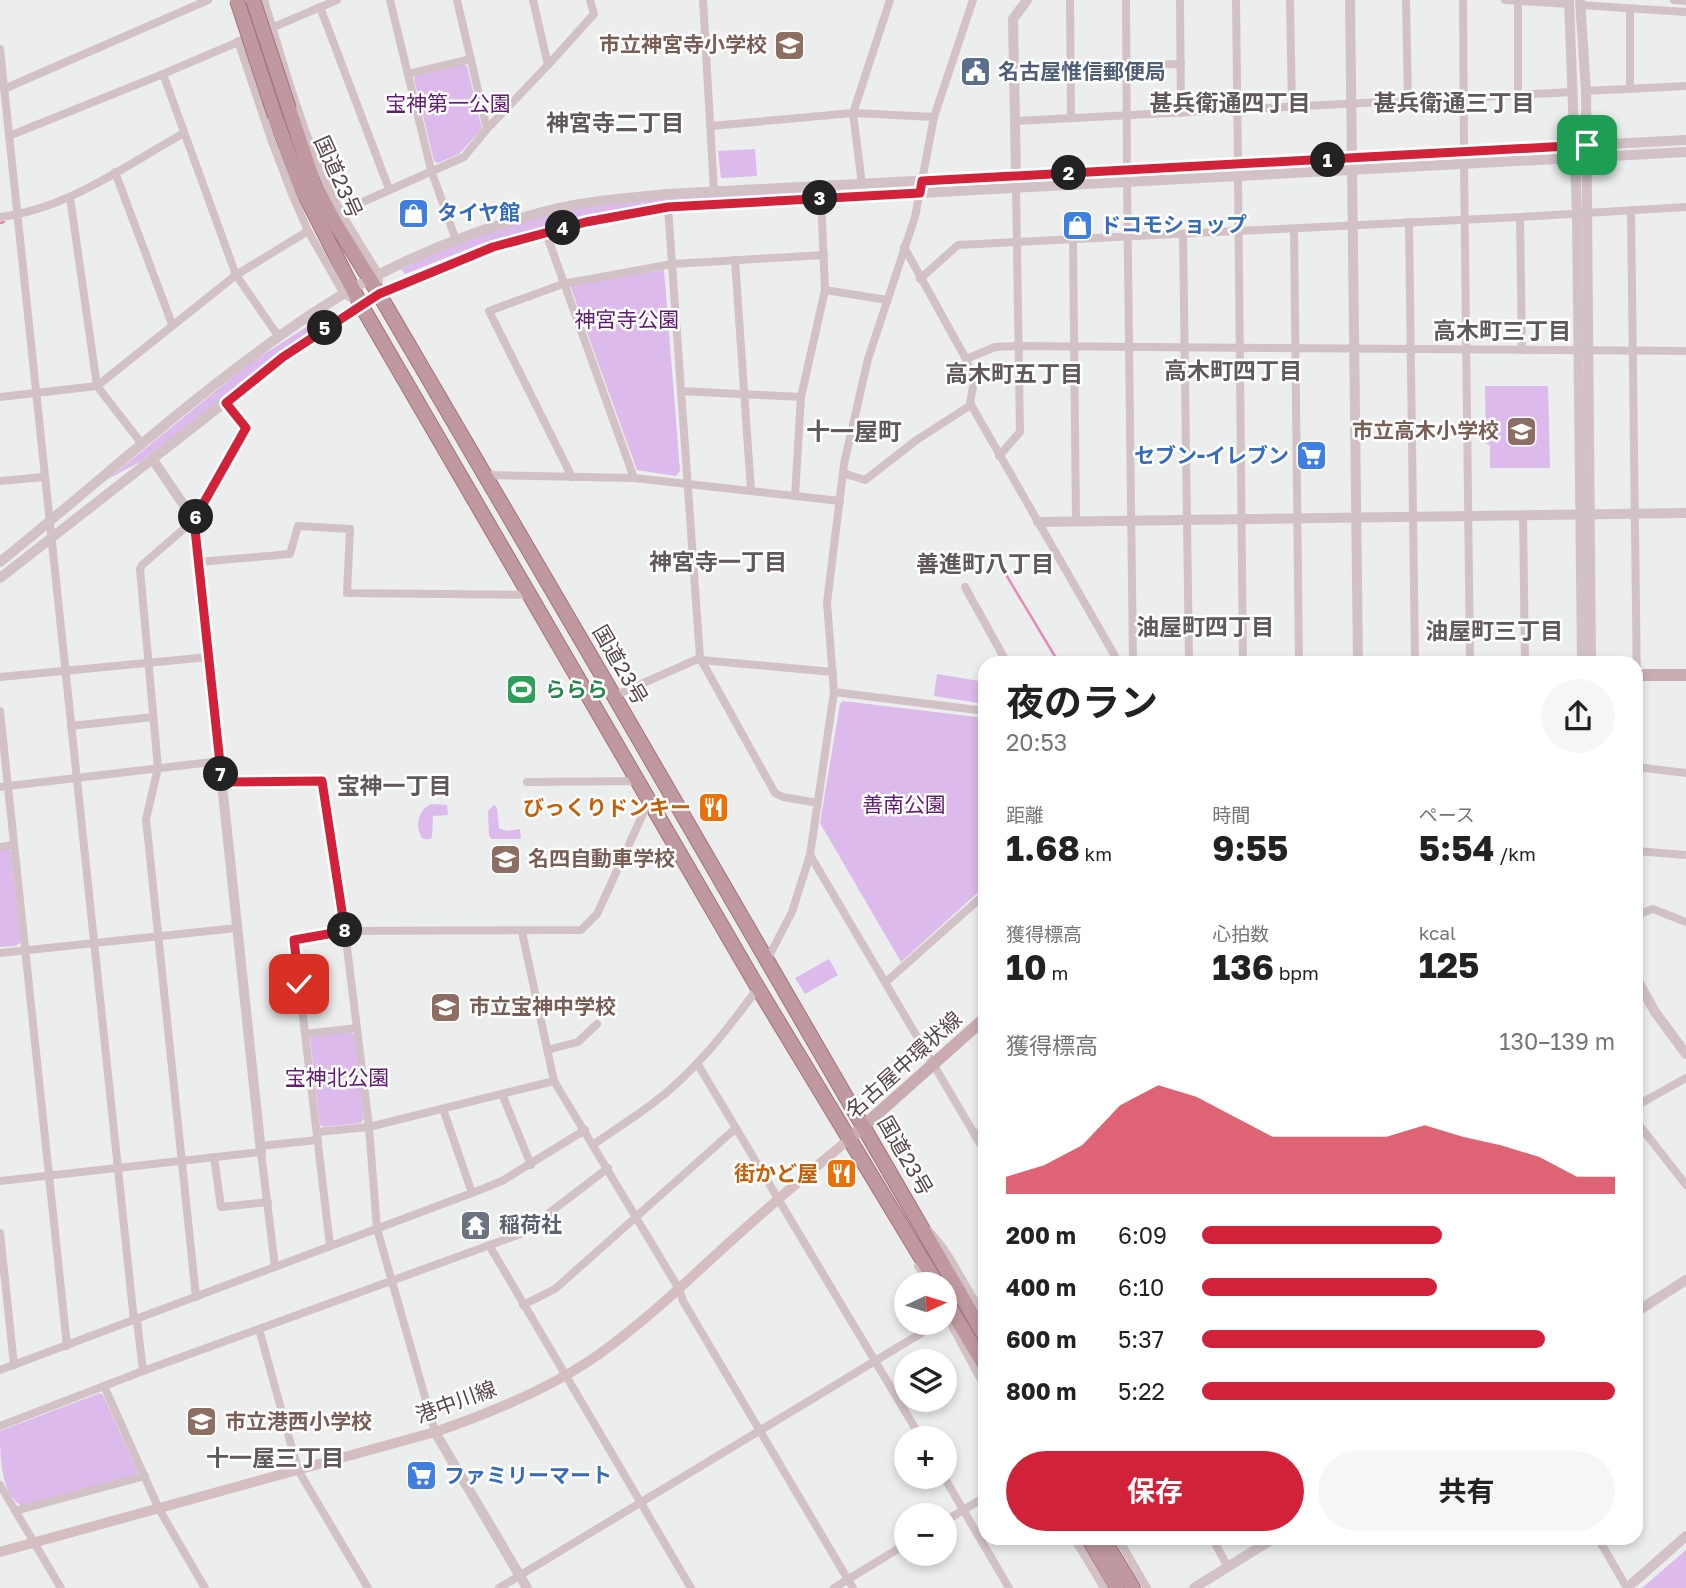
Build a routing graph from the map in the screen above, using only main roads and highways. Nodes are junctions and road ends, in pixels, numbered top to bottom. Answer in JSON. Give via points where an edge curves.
{"nodes":[{"id":1,"x":237,"y":0,"type":"edge"},
{"id":2,"x":253,"y":0,"type":"edge"},
{"id":3,"x":282,"y":113,"type":"junction"},
{"id":4,"x":1643,"y":675,"type":"edge"},
{"id":5,"x":1686,"y":675,"type":"edge"},
{"id":6,"x":978,"y":1024,"type":"edge"},
{"id":7,"x":864,"y":1126,"type":"junction"},
{"id":8,"x":848,"y":1140,"type":"junction"},
{"id":9,"x":930,"y":1272,"type":"edge"},
{"id":10,"x":957,"y":1319,"type":"edge"},
{"id":11,"x":978,"y":1325,"type":"edge"},
{"id":12,"x":978,"y":1355,"type":"edge"},
{"id":13,"x":1092,"y":1545,"type":"edge"},
{"id":14,"x":1108,"y":1545,"type":"edge"},
{"id":15,"x":0,"y":1552,"type":"edge"},
{"id":16,"x":1118,"y":1588,"type":"edge"},
{"id":17,"x":1133,"y":1588,"type":"edge"}],
"edges":[{"from":1,"to":3,"type":"highway","name":"国道23号","bridge":true},
{"from":2,"to":3,"type":"highway","name":"国道23号","bridge":true},
{"from":3,"to":7,"type":"highway","name":"国道23号","via":[[335,223],[375,278],[379,294]]},
{"from":3,"to":8,"type":"highway","name":"国道23号","via":[[300,187],[348,292],[361,305]]},
{"from":4,"to":5,"type":"main road"},
{"from":6,"to":7,"type":"main road","name":"名古屋中環状線"},
{"from":7,"to":8,"type":"main road","name":"名古屋中環状線"},
{"from":7,"to":11,"type":"highway","name":"国道23号"},
{"from":8,"to":9,"type":"highway","name":"国道23号"},
{"from":8,"to":15,"type":"main road","name":"港中川線","via":[[605,1350],[477,1418]]},
{"from":10,"to":12,"type":"highway"},
{"from":13,"to":16,"type":"highway"},
{"from":14,"to":17,"type":"highway"}]}
